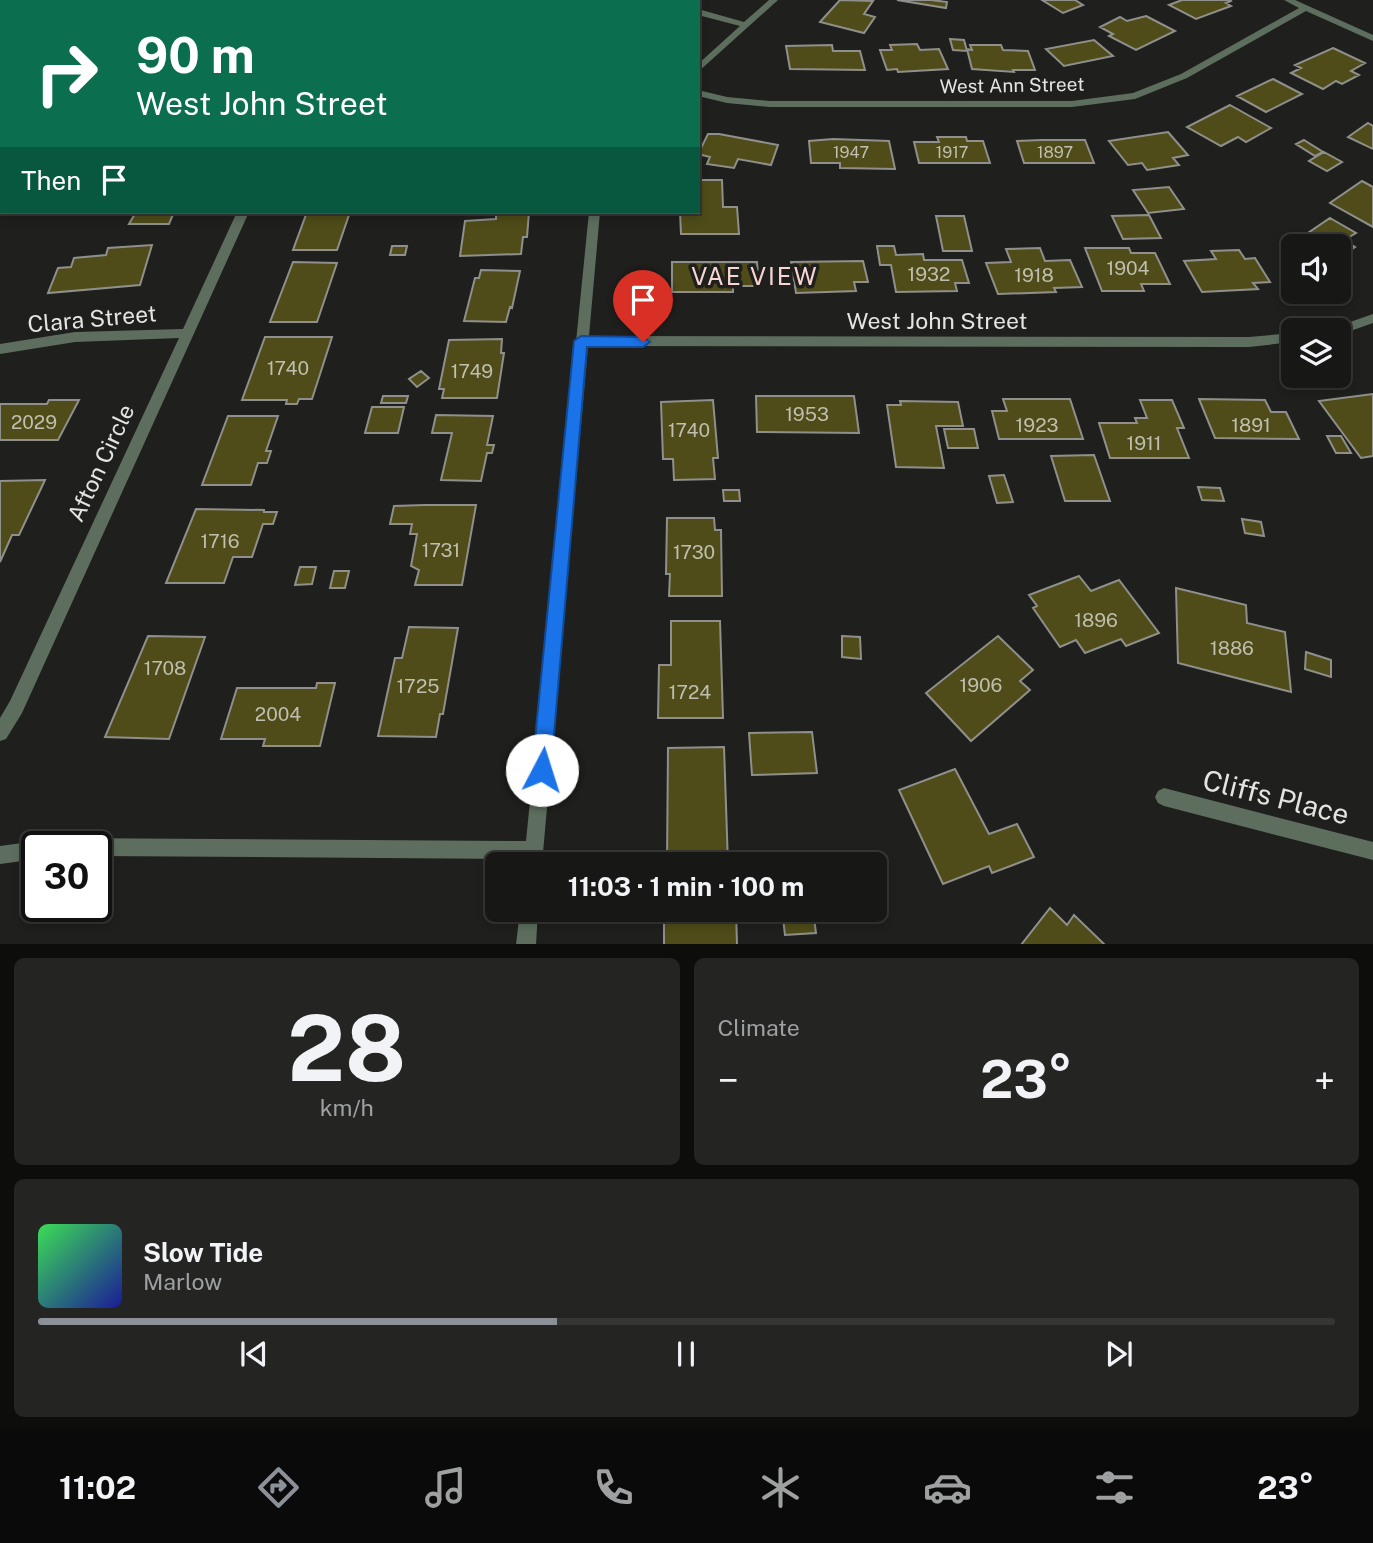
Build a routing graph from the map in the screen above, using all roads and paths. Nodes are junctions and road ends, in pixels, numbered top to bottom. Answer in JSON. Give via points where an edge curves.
{"nodes":[{"id":1,"x":774,"y":0,"type":"edge"},
{"id":2,"x":1288,"y":0,"type":"edge"},
{"id":3,"x":1306,"y":8,"type":"junction"},
{"id":4,"x":700,"y":13,"type":"edge"},
{"id":5,"x":745,"y":25,"type":"junction"},
{"id":6,"x":1373,"y":38,"type":"edge"},
{"id":7,"x":700,"y":67,"type":"edge"},
{"id":8,"x":700,"y":93,"type":"edge"},
{"id":9,"x":242,"y":214,"type":"edge"},
{"id":10,"x":594,"y":214,"type":"edge"},
{"id":11,"x":1373,"y":318,"type":"edge"},
{"id":12,"x":1351,"y":326,"type":"edge"},
{"id":13,"x":188,"y":334,"type":"junction"},
{"id":14,"x":1281,"y":339,"type":"edge"},
{"id":15,"x":581,"y":341,"type":"junction"},
{"id":16,"x":0,"y":349,"type":"edge"},
{"id":17,"x":0,"y":733,"type":"edge"},
{"id":18,"x":1164,"y":797,"type":"dead end"},
{"id":19,"x":112,"y":848,"type":"edge"},
{"id":20,"x":1373,"y":851,"type":"edge"},
{"id":21,"x":21,"y":852,"type":"edge"},
{"id":22,"x":534,"y":852,"type":"edge"},
{"id":23,"x":0,"y":855,"type":"edge"},
{"id":24,"x":485,"y":856,"type":"edge"},
{"id":25,"x":528,"y":922,"type":"edge"},
{"id":26,"x":526,"y":944,"type":"edge"}],
"edges":[{"from":1,"to":5,"type":"street"},
{"from":2,"to":3,"type":"street"},
{"from":3,"to":6,"type":"street"},
{"from":3,"to":8,"type":"street","name":"West Ann Street","via":[[1184,76],[1135,96],[1072,104],[769,104]]},
{"from":4,"to":5,"type":"street"},
{"from":5,"to":7,"type":"street"},
{"from":9,"to":13,"type":"street","name":"Afton Circle"},
{"from":10,"to":15,"type":"street"},
{"from":11,"to":12,"type":"street"},
{"from":13,"to":16,"type":"street","name":"Clara Street","via":[[75,337]]},
{"from":13,"to":17,"type":"street","name":"Afton Circle"},
{"from":14,"to":15,"type":"street","name":"West John Street"},
{"from":15,"to":22,"type":"street"},
{"from":18,"to":20,"type":"street","name":"Cliffs Place"},
{"from":19,"to":24,"type":"street"},
{"from":21,"to":23,"type":"street"},
{"from":25,"to":26,"type":"street"}]}
